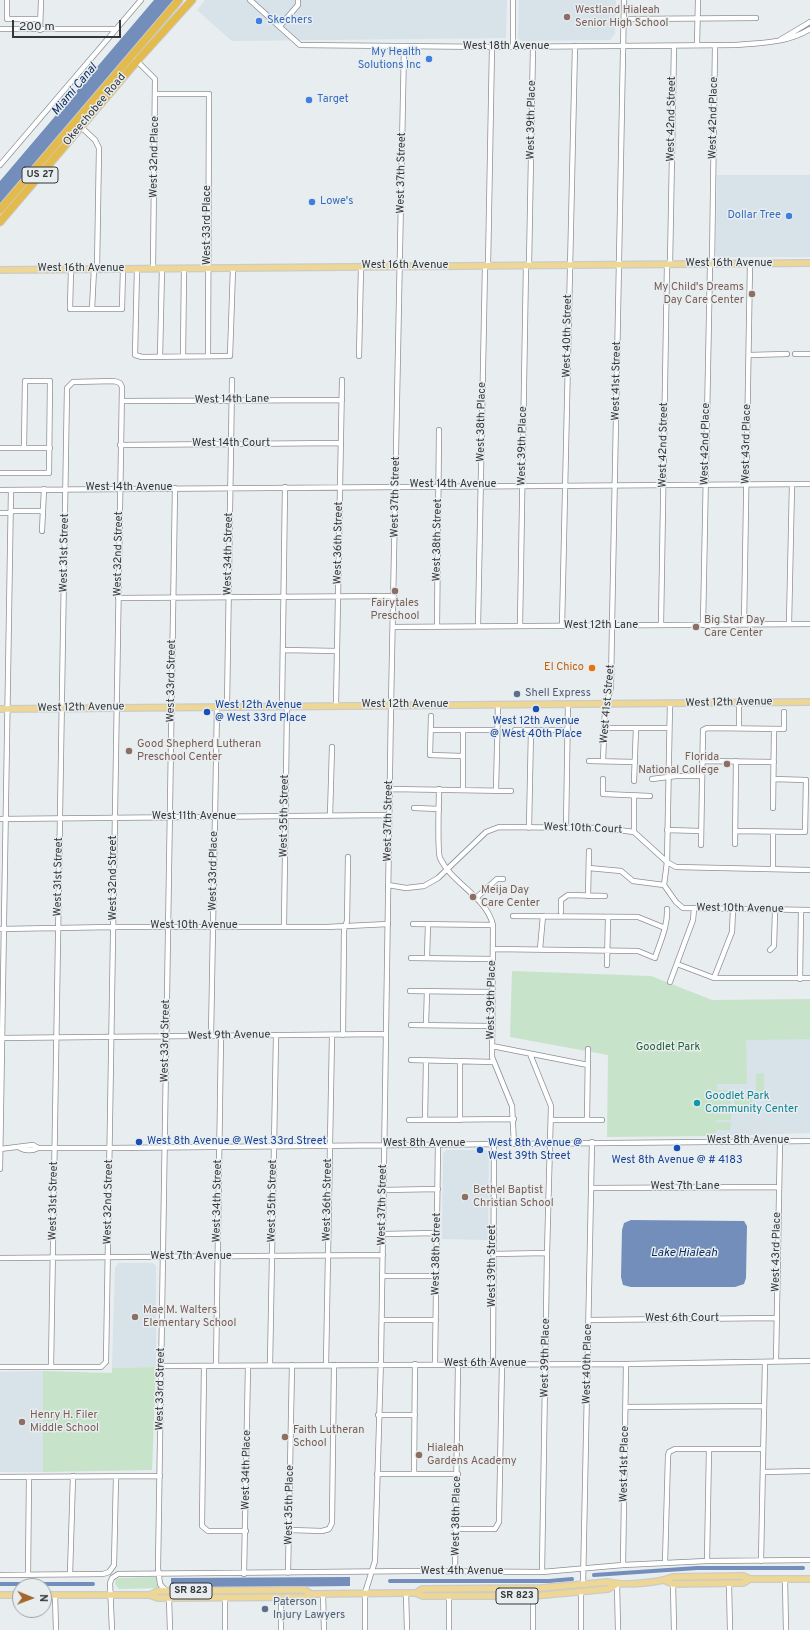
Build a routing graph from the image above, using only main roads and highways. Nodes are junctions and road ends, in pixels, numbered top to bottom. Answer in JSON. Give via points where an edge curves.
{"nodes":[{"id":1,"x":179,"y":0,"type":"edge"},
{"id":2,"x":192,"y":0,"type":"edge"},
{"id":3,"x":134,"y":58,"type":"junction"},
{"id":4,"x":0,"y":210,"type":"edge"},
{"id":5,"x":0,"y":222,"type":"edge"},
{"id":6,"x":810,"y":263,"type":"edge"},
{"id":7,"x":0,"y":270,"type":"edge"},
{"id":8,"x":810,"y":702,"type":"edge"},
{"id":9,"x":0,"y":709,"type":"edge"},
{"id":10,"x":750,"y":1579,"type":"junction"},
{"id":11,"x":810,"y":1579,"type":"edge"},
{"id":12,"x":664,"y":1580,"type":"junction"},
{"id":13,"x":617,"y":1584,"type":"junction"},
{"id":14,"x":455,"y":1589,"type":"junction"},
{"id":15,"x":234,"y":1591,"type":"junction"},
{"id":16,"x":416,"y":1593,"type":"junction"},
{"id":17,"x":311,"y":1594,"type":"junction"},
{"id":18,"x":0,"y":1595,"type":"edge"},
{"id":19,"x":12,"y":1595,"type":"edge"},
{"id":20,"x":52,"y":1595,"type":"edge"},
{"id":21,"x":150,"y":1595,"type":"junction"},
{"id":22,"x":449,"y":1596,"type":"junction"},
{"id":23,"x":225,"y":1598,"type":"junction"}],
"edges":[{"from":1,"to":3,"type":"highway","name":"Okeechobee Road","number":"US 27"},
{"from":2,"to":3,"type":"highway","name":"Okeechobee Road","number":"US 27"},
{"from":3,"to":4,"type":"highway","name":"Okeechobee Road","number":"US 27"},
{"from":3,"to":5,"type":"highway","name":"Okeechobee Road","number":"US 27","via":[[81,127]]},
{"from":6,"to":7,"type":"main road","name":"West 16th Avenue"},
{"from":8,"to":9,"type":"main road","name":"West 12th Avenue"},
{"from":10,"to":11,"type":"main road","name":"West 4th Avenue","number":"SR 823"},
{"from":10,"to":12,"type":"main road","name":"West 4th Avenue","number":"SR 823","via":[[743,1576],[684,1576]]},
{"from":10,"to":12,"type":"main road","name":"West 4th Avenue","number":"SR 823","via":[[743,1583],[673,1584]]},
{"from":12,"to":13,"type":"main road","name":"West 4th Avenue","number":"SR 823"},
{"from":13,"to":14,"type":"main road","name":"West 4th Avenue","number":"SR 823","via":[[608,1582],[535,1588]]},
{"from":13,"to":22,"type":"main road","name":"West 4th Avenue","number":"SR 823","via":[[610,1589],[533,1596]]},
{"from":14,"to":16,"type":"main road","name":"West 4th Avenue","number":"SR 823","via":[[422,1589]]},
{"from":14,"to":22,"type":"main road"},
{"from":15,"to":17,"type":"main road","name":"West 4th Avenue","number":"SR 823","via":[[305,1590]]},
{"from":15,"to":21,"type":"main road","name":"West 4th Avenue","number":"SR 823","via":[[158,1591]]},
{"from":15,"to":23,"type":"main road","via":[[229,1592]]},
{"from":16,"to":17,"type":"main road","name":"West 4th Avenue","number":"SR 823"},
{"from":16,"to":22,"type":"main road","name":"West 4th Avenue","number":"SR 823","via":[[423,1596]]},
{"from":17,"to":23,"type":"main road","name":"West 4th Avenue","number":"SR 823","via":[[305,1597]]},
{"from":18,"to":19,"type":"main road"},
{"from":20,"to":21,"type":"main road","name":"West 4th Avenue","number":"SR 823"},
{"from":21,"to":23,"type":"main road","name":"West 4th Avenue","number":"SR 823","via":[[158,1598]]}]}
